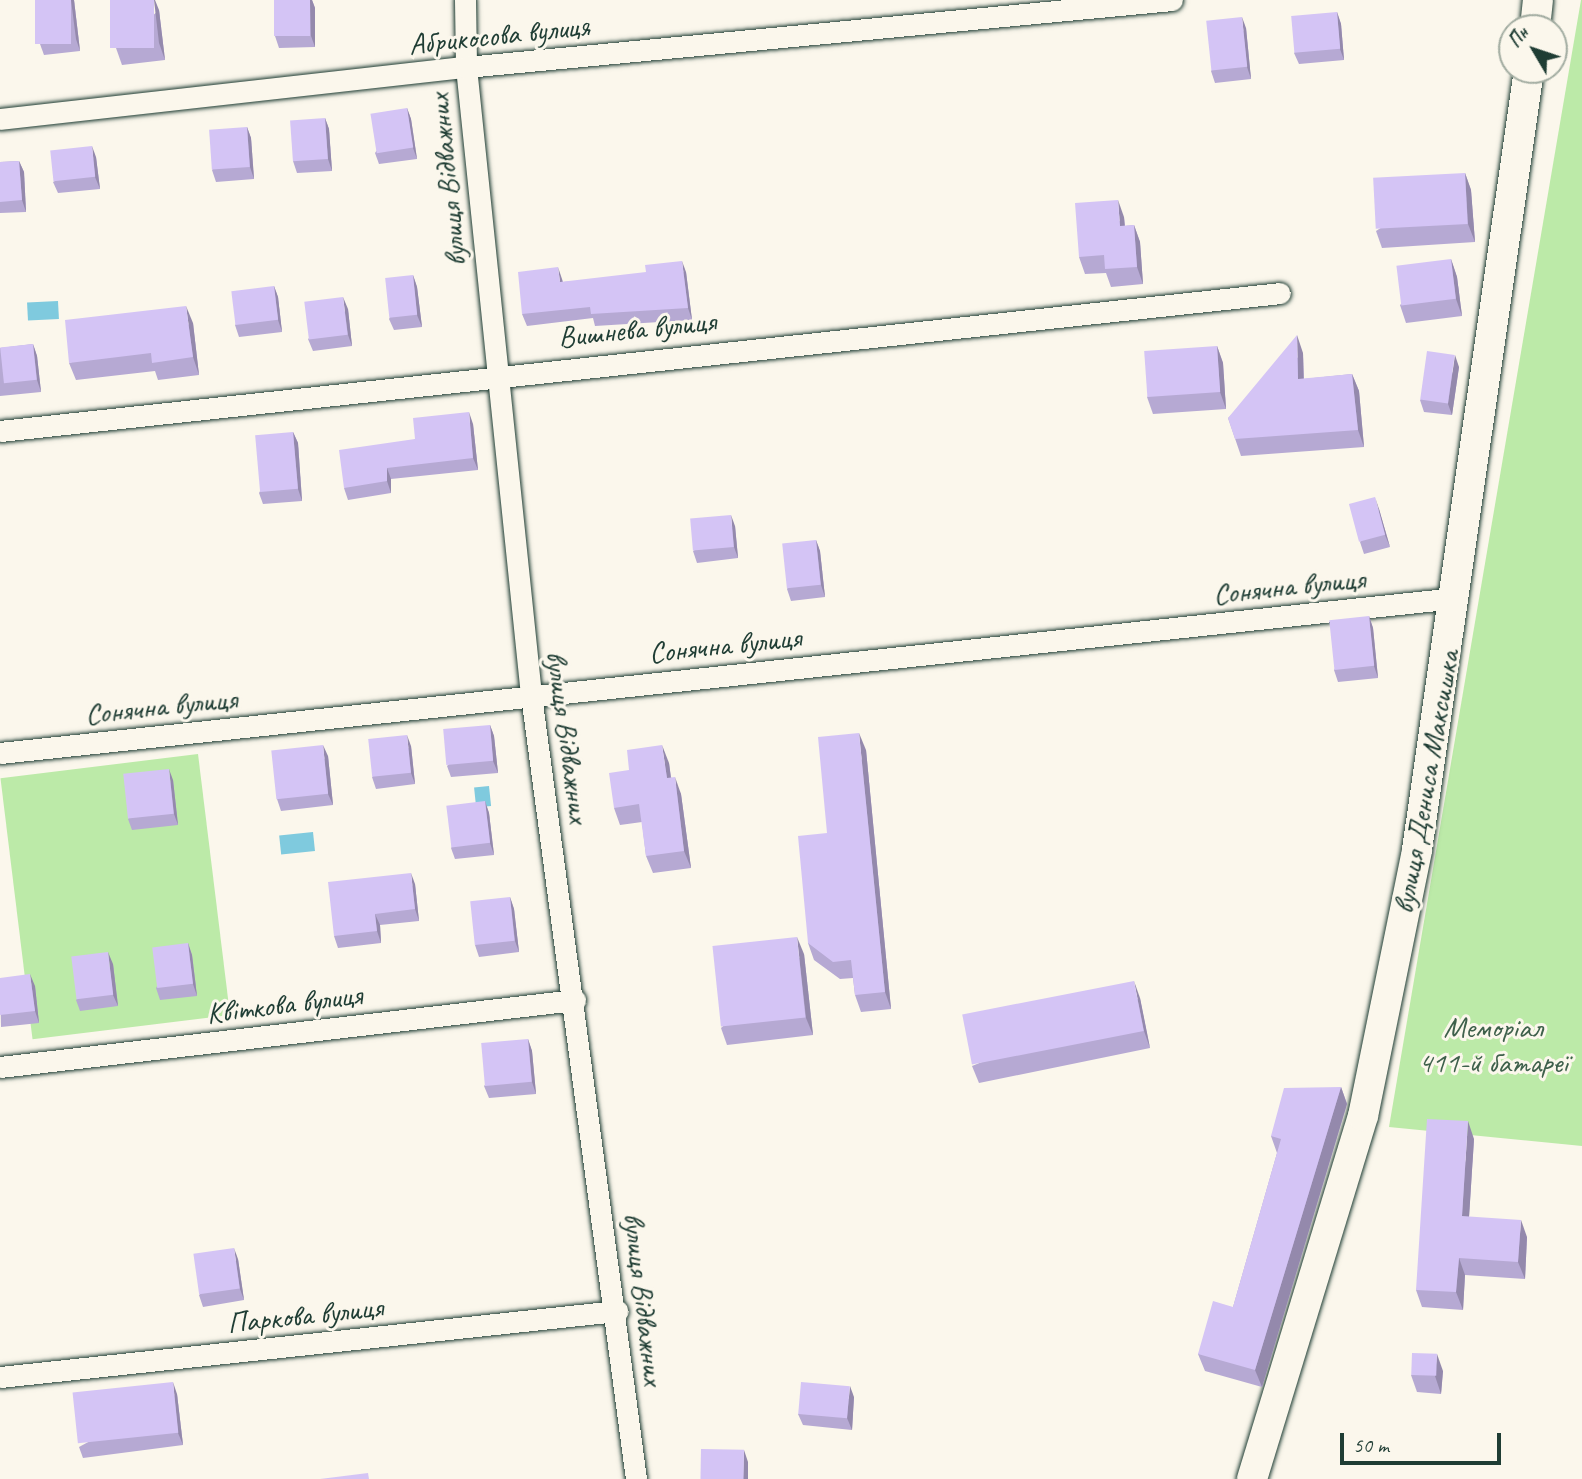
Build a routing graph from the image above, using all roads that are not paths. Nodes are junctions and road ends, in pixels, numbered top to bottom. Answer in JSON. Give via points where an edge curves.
{"nodes":[{"id":1,"x":465,"y":0,"type":"edge"},
{"id":2,"x":1172,"y":0,"type":"edge"},
{"id":3,"x":466,"y":67,"type":"junction"},
{"id":4,"x":1528,"y":84,"type":"edge"},
{"id":5,"x":0,"y":119,"type":"edge"},
{"id":6,"x":1280,"y":292,"type":"dead end"},
{"id":7,"x":496,"y":374,"type":"junction"},
{"id":8,"x":0,"y":431,"type":"edge"},
{"id":9,"x":1456,"y":598,"type":"junction"},
{"id":10,"x":531,"y":695,"type":"junction"},
{"id":11,"x":0,"y":753,"type":"edge"},
{"id":12,"x":575,"y":999,"type":"junction"},
{"id":13,"x":0,"y":1067,"type":"edge"},
{"id":14,"x":617,"y":1311,"type":"junction"},
{"id":15,"x":0,"y":1377,"type":"edge"},
{"id":16,"x":636,"y":1479,"type":"edge"},
{"id":17,"x":1252,"y":1479,"type":"edge"}],
"edges":[{"from":1,"to":3,"type":"street","name":"вулиця Відважних"},
{"from":2,"to":3,"type":"street","name":"Абрикосова вулиця"},
{"from":3,"to":5,"type":"street","name":"Абрикосова вулиця"},
{"from":3,"to":7,"type":"street","name":"вулиця Відважних"},
{"from":4,"to":9,"type":"street","name":"вулиця Дениса Максишка"},
{"from":6,"to":7,"type":"street","name":"Вишнева вулиця"},
{"from":7,"to":8,"type":"street","name":"Вишнева вулиця"},
{"from":7,"to":10,"type":"street","name":"вулиця Відважних"},
{"from":9,"to":10,"type":"street","name":"Сонячна вулиця"},
{"from":9,"to":17,"type":"street","name":"вулиця Дениса Максишка","via":[[1418,850],[1363,1116]]},
{"from":10,"to":11,"type":"street","name":"Сонячна вулиця"},
{"from":10,"to":12,"type":"street","name":"вулиця Відважних"},
{"from":12,"to":13,"type":"street","name":"Квіткова вулиця"},
{"from":12,"to":14,"type":"street","name":"вулиця Відважних"},
{"from":14,"to":15,"type":"street","name":"Паркова вулиця"},
{"from":14,"to":16,"type":"street","name":"вулиця Відважних"}]}
